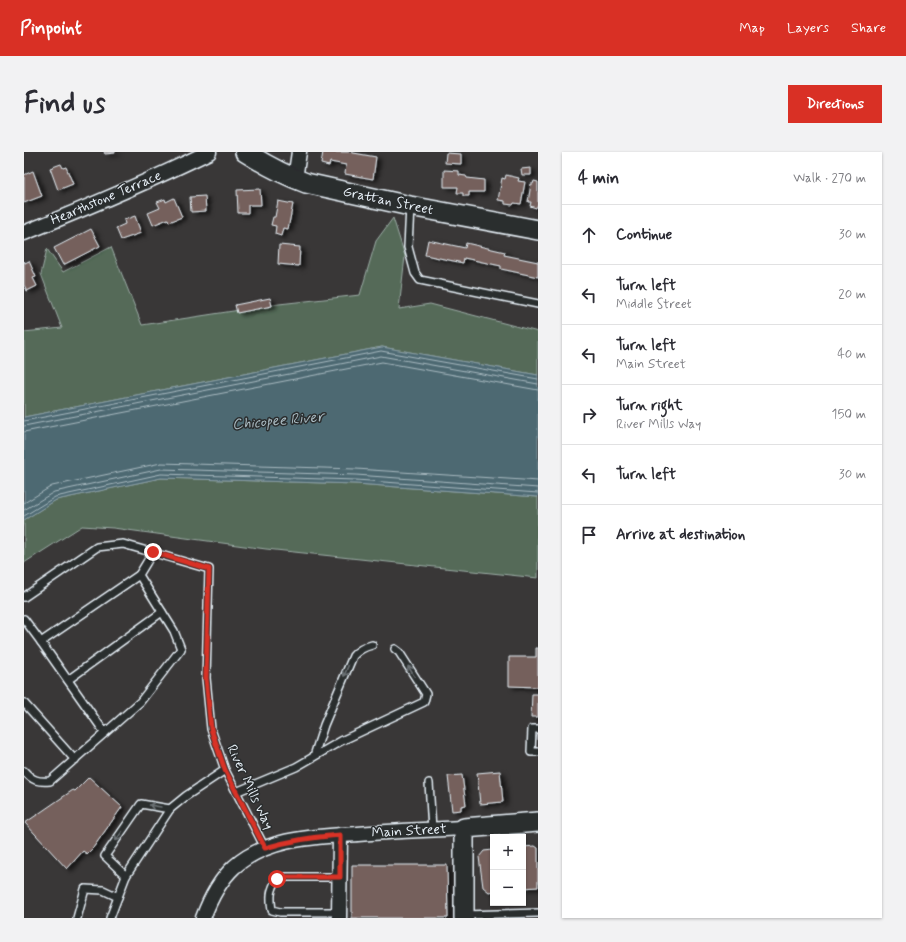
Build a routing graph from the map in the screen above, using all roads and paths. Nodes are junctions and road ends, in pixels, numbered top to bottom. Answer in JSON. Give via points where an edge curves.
{"nodes":[{"id":1,"x":209,"y":152,"type":"edge"},
{"id":2,"x":245,"y":152,"type":"edge"},
{"id":3,"x":299,"y":152,"type":"edge"},
{"id":4,"x":295,"y":179,"type":"junction"},
{"id":5,"x":410,"y":206,"type":"junction"},
{"id":6,"x":538,"y":230,"type":"edge"},
{"id":7,"x":24,"y":233,"type":"edge"},
{"id":8,"x":538,"y":304,"type":"edge"},
{"id":9,"x":153,"y":552,"type":"junction"},
{"id":10,"x":139,"y":576,"type":"junction"},
{"id":11,"x":24,"y":597,"type":"edge"},
{"id":12,"x":162,"y":612,"type":"junction"},
{"id":13,"x":24,"y":618,"type":"edge"},
{"id":14,"x":41,"y":642,"type":"junction"},
{"id":15,"x":372,"y":645,"type":"dead end"},
{"id":16,"x":395,"y":649,"type":"dead end"},
{"id":17,"x":68,"y":680,"type":"junction"},
{"id":18,"x":24,"y":703,"type":"edge"},
{"id":19,"x":538,"y":729,"type":"edge"},
{"id":20,"x":105,"y":733,"type":"junction"},
{"id":21,"x":538,"y":752,"type":"edge"},
{"id":22,"x":314,"y":756,"type":"junction"},
{"id":23,"x":74,"y":760,"type":"junction"},
{"id":24,"x":225,"y":770,"type":"junction"},
{"id":25,"x":24,"y":771,"type":"edge"},
{"id":26,"x":429,"y":783,"type":"dead end"},
{"id":27,"x":236,"y":792,"type":"junction"},
{"id":28,"x":170,"y":809,"type":"junction"},
{"id":29,"x":538,"y":822,"type":"edge"},
{"id":30,"x":464,"y":828,"type":"junction"},
{"id":31,"x":432,"y":829,"type":"junction"},
{"id":32,"x":340,"y":835,"type":"junction"},
{"id":33,"x":265,"y":848,"type":"junction"},
{"id":34,"x":126,"y":876,"type":"junction"},
{"id":35,"x":340,"y":877,"type":"junction"},
{"id":36,"x":118,"y":897,"type":"junction"},
{"id":37,"x":538,"y":913,"type":"edge"},
{"id":38,"x":339,"y":915,"type":"edge"},
{"id":39,"x":464,"y":916,"type":"edge"},
{"id":40,"x":77,"y":918,"type":"edge"},
{"id":41,"x":110,"y":918,"type":"edge"},
{"id":42,"x":203,"y":918,"type":"edge"}],
"edges":[{"from":1,"to":7,"type":"street","name":"Hearthstone Terrace","via":[[102,202]]},
{"from":2,"to":4,"type":"main road","name":"Grattan Street"},
{"from":3,"to":4,"type":"street"},
{"from":4,"to":5,"type":"main road","name":"Grattan Street"},
{"from":5,"to":6,"type":"main road","name":"Grattan Street"},
{"from":5,"to":8,"type":"lane","via":[[408,247],[415,274],[420,280]]},
{"from":9,"to":10,"type":"lane"},
{"from":9,"to":11,"type":"lane","via":[[123,544],[97,547]]},
{"from":9,"to":24,"type":"lane","name":"River Mills Way","via":[[209,569],[206,678],[211,729]]},
{"from":10,"to":12,"type":"lane"},
{"from":10,"to":14,"type":"lane"},
{"from":12,"to":17,"type":"lane"},
{"from":12,"to":20,"type":"lane","via":[[181,649],[140,702]]},
{"from":13,"to":14,"type":"lane"},
{"from":14,"to":17,"type":"lane"},
{"from":15,"to":22,"type":"lane","one_way":true,"via":[[362,648],[353,656]]},
{"from":22,"to":16,"type":"lane","one_way":true,"via":[[424,702],[426,694]]},
{"from":17,"to":20,"type":"lane"},
{"from":18,"to":23,"type":"lane"},
{"from":19,"to":21,"type":"lane","via":[[532,729],[531,752]]},
{"from":20,"to":23,"type":"lane"},
{"from":22,"to":27,"type":"lane","via":[[296,767]]},
{"from":23,"to":25,"type":"lane","via":[[50,781],[38,782]]},
{"from":24,"to":27,"type":"lane","name":"River Mills Way"},
{"from":24,"to":28,"type":"lane"},
{"from":26,"to":31,"type":"lane"},
{"from":27,"to":33,"type":"lane","name":"River Mills Way"},
{"from":28,"to":34,"type":"lane"},
{"from":28,"to":34,"type":"lane","one_way":true,"via":[[141,804],[104,856]]},
{"from":29,"to":30,"type":"main road","name":"Main Street"},
{"from":30,"to":31,"type":"street","name":"Main Street"},
{"from":30,"to":39,"type":"main road"},
{"from":31,"to":32,"type":"street","name":"Main Street"},
{"from":32,"to":33,"type":"street","name":"Main Street","via":[[304,838]]},
{"from":32,"to":35,"type":"street"},
{"from":33,"to":42,"type":"street","name":"Main Street","via":[[243,860],[225,876]]},
{"from":34,"to":36,"type":"lane"},
{"from":35,"to":38,"type":"street"},
{"from":35,"to":38,"type":"lane","via":[[277,879],[270,900],[272,910],[280,912]]},
{"from":36,"to":40,"type":"lane","via":[[103,890],[85,889]]},
{"from":36,"to":41,"type":"lane"},
{"from":37,"to":39,"type":"lane"}]}
